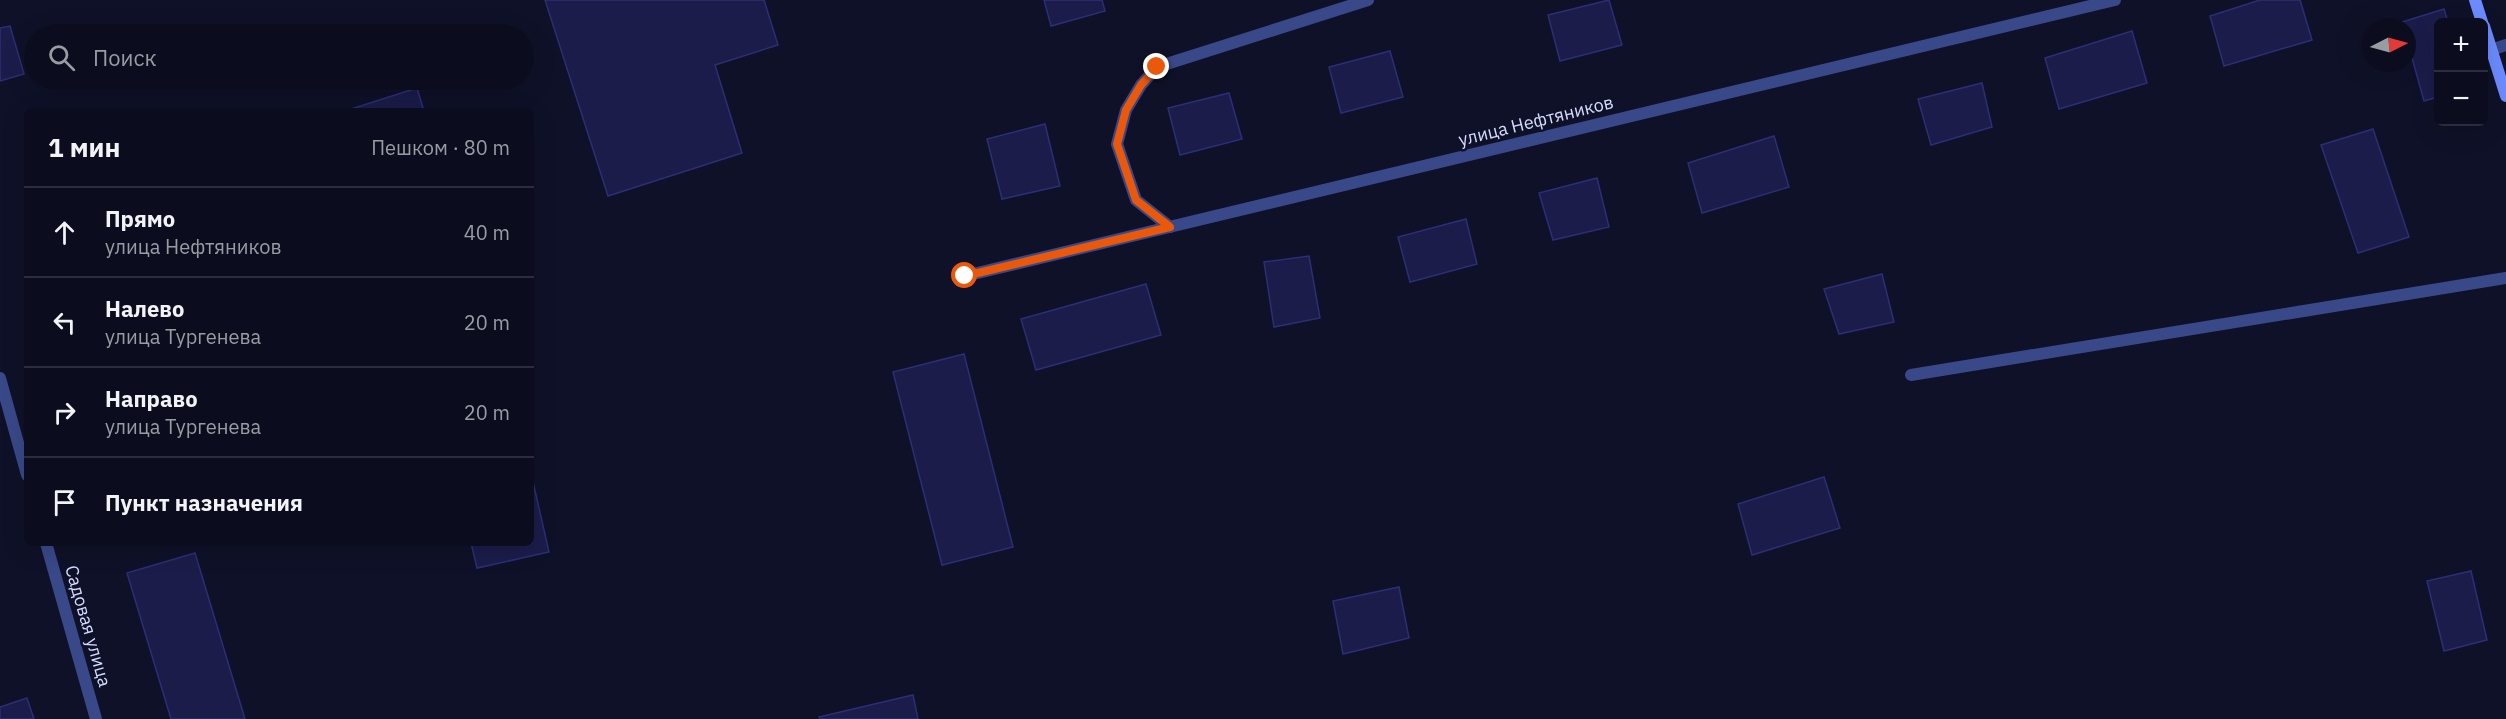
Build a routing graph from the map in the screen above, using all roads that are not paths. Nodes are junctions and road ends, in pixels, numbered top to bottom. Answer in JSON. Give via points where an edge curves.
{"nodes":[{"id":1,"x":1368,"y":0,"type":"edge"},
{"id":2,"x":2115,"y":0,"type":"edge"},
{"id":3,"x":2475,"y":0,"type":"edge"},
{"id":4,"x":2481,"y":18,"type":"edge"},
{"id":5,"x":2488,"y":40,"type":"edge"},
{"id":6,"x":2506,"y":45,"type":"edge"},
{"id":7,"x":2491,"y":50,"type":"junction"},
{"id":8,"x":2506,"y":96,"type":"edge"},
{"id":9,"x":1170,"y":227,"type":"junction"},
{"id":10,"x":965,"y":276,"type":"dead end"},
{"id":11,"x":2506,"y":278,"type":"edge"},
{"id":12,"x":1911,"y":375,"type":"dead end"},
{"id":13,"x":0,"y":378,"type":"edge"},
{"id":14,"x":24,"y":464,"type":"edge"},
{"id":15,"x":47,"y":546,"type":"edge"},
{"id":16,"x":96,"y":719,"type":"edge"}],
"edges":[{"from":1,"to":9,"type":"street","via":[[1157,67],[1141,85],[1126,110],[1117,144],[1136,200]]},
{"from":2,"to":9,"type":"street","name":"улица Нефтяников"},
{"from":3,"to":4,"type":"main road"},
{"from":5,"to":7,"type":"main road"},
{"from":6,"to":7,"type":"street"},
{"from":7,"to":8,"type":"main road"},
{"from":9,"to":10,"type":"street","name":"улица Нефтяников"},
{"from":11,"to":12,"type":"street"},
{"from":13,"to":14,"type":"street"},
{"from":15,"to":16,"type":"street","name":"Садовая улица"}]}
